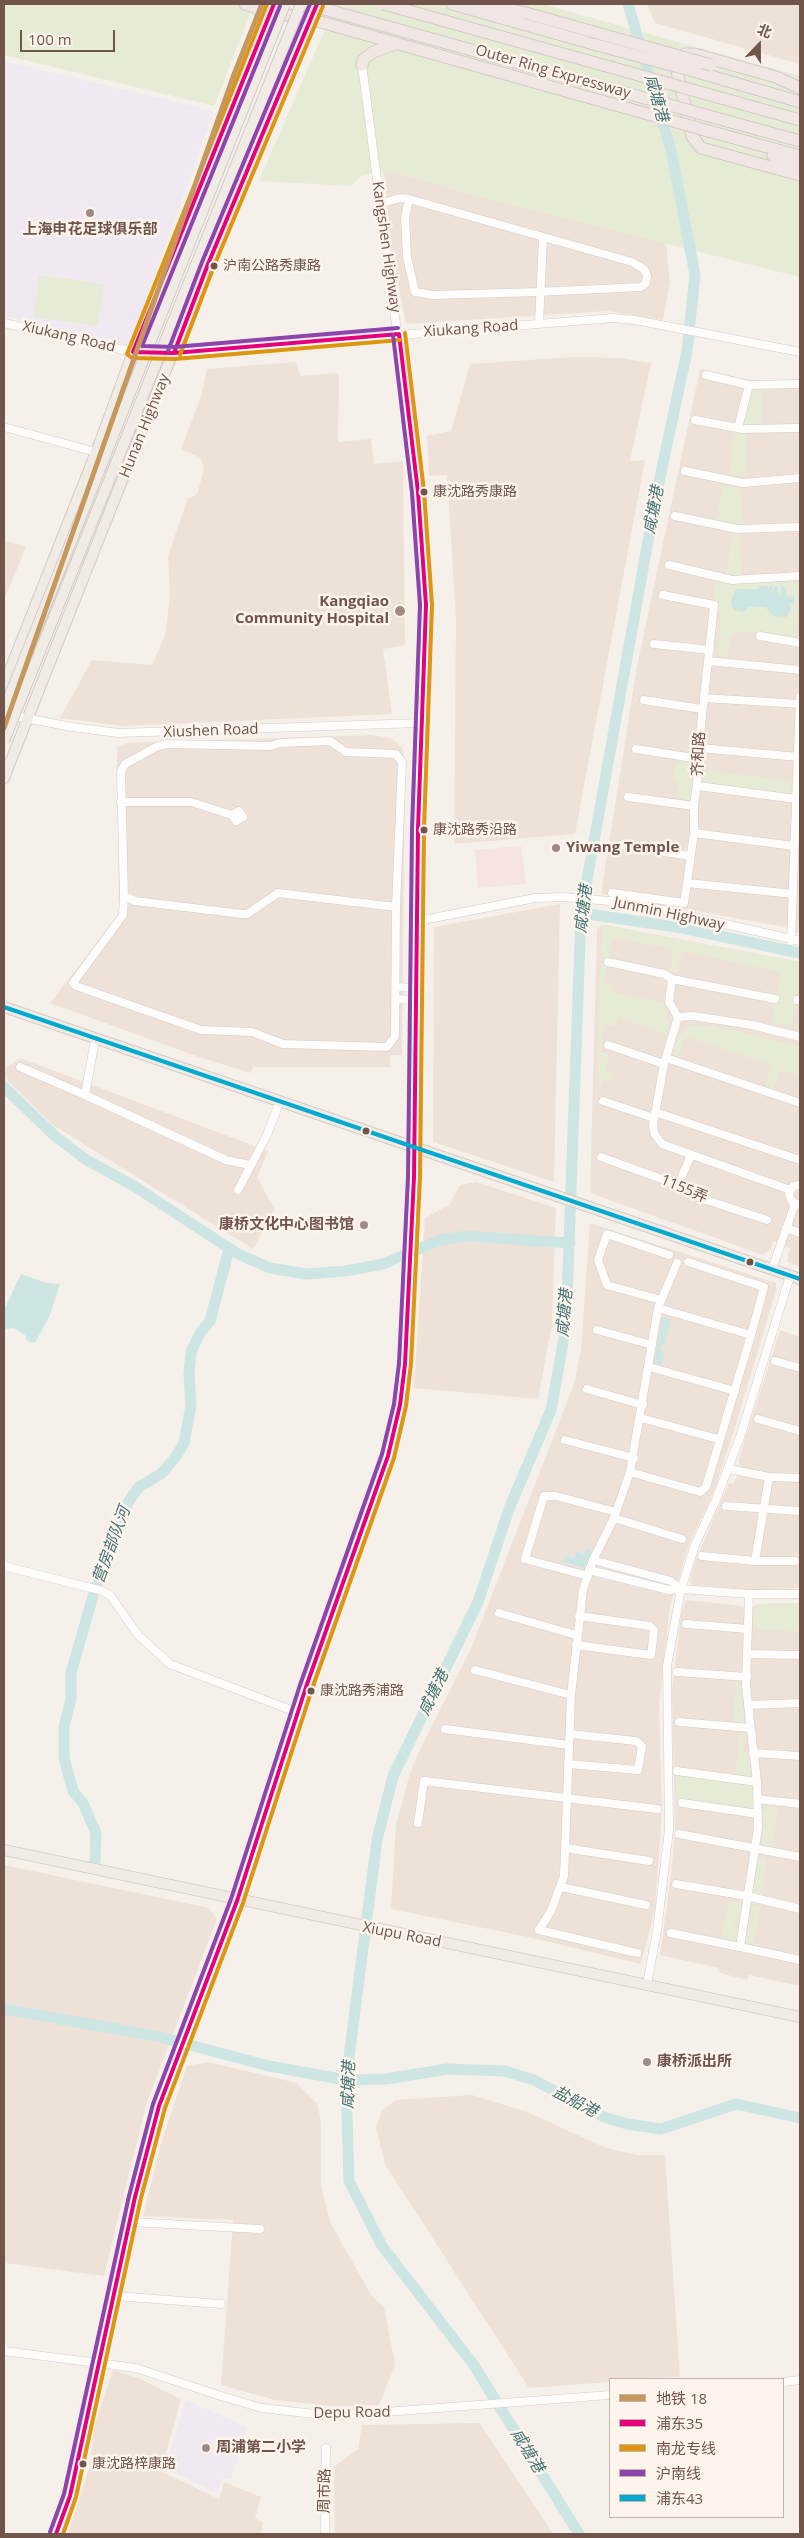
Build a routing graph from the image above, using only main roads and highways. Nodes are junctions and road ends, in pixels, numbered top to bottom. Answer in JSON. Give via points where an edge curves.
{"nodes":[{"id":1,"x":252,"y":4,"type":"edge"},
{"id":2,"x":285,"y":4,"type":"edge"},
{"id":3,"x":301,"y":4,"type":"edge"},
{"id":4,"x":306,"y":4,"type":"edge"},
{"id":5,"x":317,"y":4,"type":"edge"},
{"id":6,"x":384,"y":4,"type":"edge"},
{"id":7,"x":453,"y":4,"type":"edge"},
{"id":8,"x":466,"y":4,"type":"edge"},
{"id":9,"x":480,"y":4,"type":"edge"},
{"id":10,"x":273,"y":8,"type":"edge"},
{"id":11,"x":310,"y":20,"type":"junction"},
{"id":12,"x":265,"y":28,"type":"junction"},
{"id":13,"x":397,"y":44,"type":"junction"},
{"id":14,"x":362,"y":65,"type":"road end"},
{"id":15,"x":800,"y":90,"type":"edge"},
{"id":16,"x":800,"y":102,"type":"edge"},
{"id":17,"x":800,"y":120,"type":"edge"},
{"id":18,"x":800,"y":141,"type":"edge"},
{"id":19,"x":748,"y":142,"type":"junction"},
{"id":20,"x":800,"y":156,"type":"edge"},
{"id":21,"x":800,"y":166,"type":"edge"},
{"id":22,"x":800,"y":175,"type":"edge"},
{"id":23,"x":4,"y":684,"type":"edge"},
{"id":24,"x":4,"y":710,"type":"edge"},
{"id":25,"x":4,"y":741,"type":"edge"},
{"id":26,"x":4,"y":778,"type":"edge"},
{"id":27,"x":4,"y":1007,"type":"edge"},
{"id":28,"x":795,"y":1277,"type":"edge"},
{"id":29,"x":4,"y":1850,"type":"edge"},
{"id":30,"x":800,"y":2017,"type":"edge"}],
"edges":[{"from":1,"to":10,"type":"highway"},
{"from":1,"to":12,"type":"highway","via":[[263,13]]},
{"from":2,"to":10,"type":"highway"},
{"from":2,"to":24,"type":"main road","bridge":true},
{"from":3,"to":25,"type":"main road","bridge":true},
{"from":4,"to":18,"type":"highway","name":"Outer Ring Expressway","bridge":true},
{"from":5,"to":11,"type":"main road","name":"Hunan Highway"},
{"from":6,"to":17,"type":"highway","name":"Outer Ring Expressway","bridge":true},
{"from":7,"to":8,"type":"highway"},
{"from":7,"to":16,"type":"highway","bridge":true},
{"from":9,"to":15,"type":"highway","bridge":true},
{"from":10,"to":11,"type":"highway"},
{"from":10,"to":12,"type":"main road"},
{"from":11,"to":13,"type":"highway"},
{"from":11,"to":26,"type":"main road","name":"Hunan Highway","via":[[208,264]]},
{"from":12,"to":23,"type":"main road"},
{"from":13,"to":14,"type":"highway","via":[[372,52]]},
{"from":13,"to":19,"type":"highway","bridge":true},
{"from":15,"to":22,"type":"highway","via":[[776,77],[694,54],[685,54],[676,67],[692,136],[701,148]]},
{"from":19,"to":20,"type":"highway"},
{"from":19,"to":21,"type":"highway"},
{"from":27,"to":28,"type":"main road"},
{"from":29,"to":30,"type":"main road","name":"Xiupu Road"}]}
